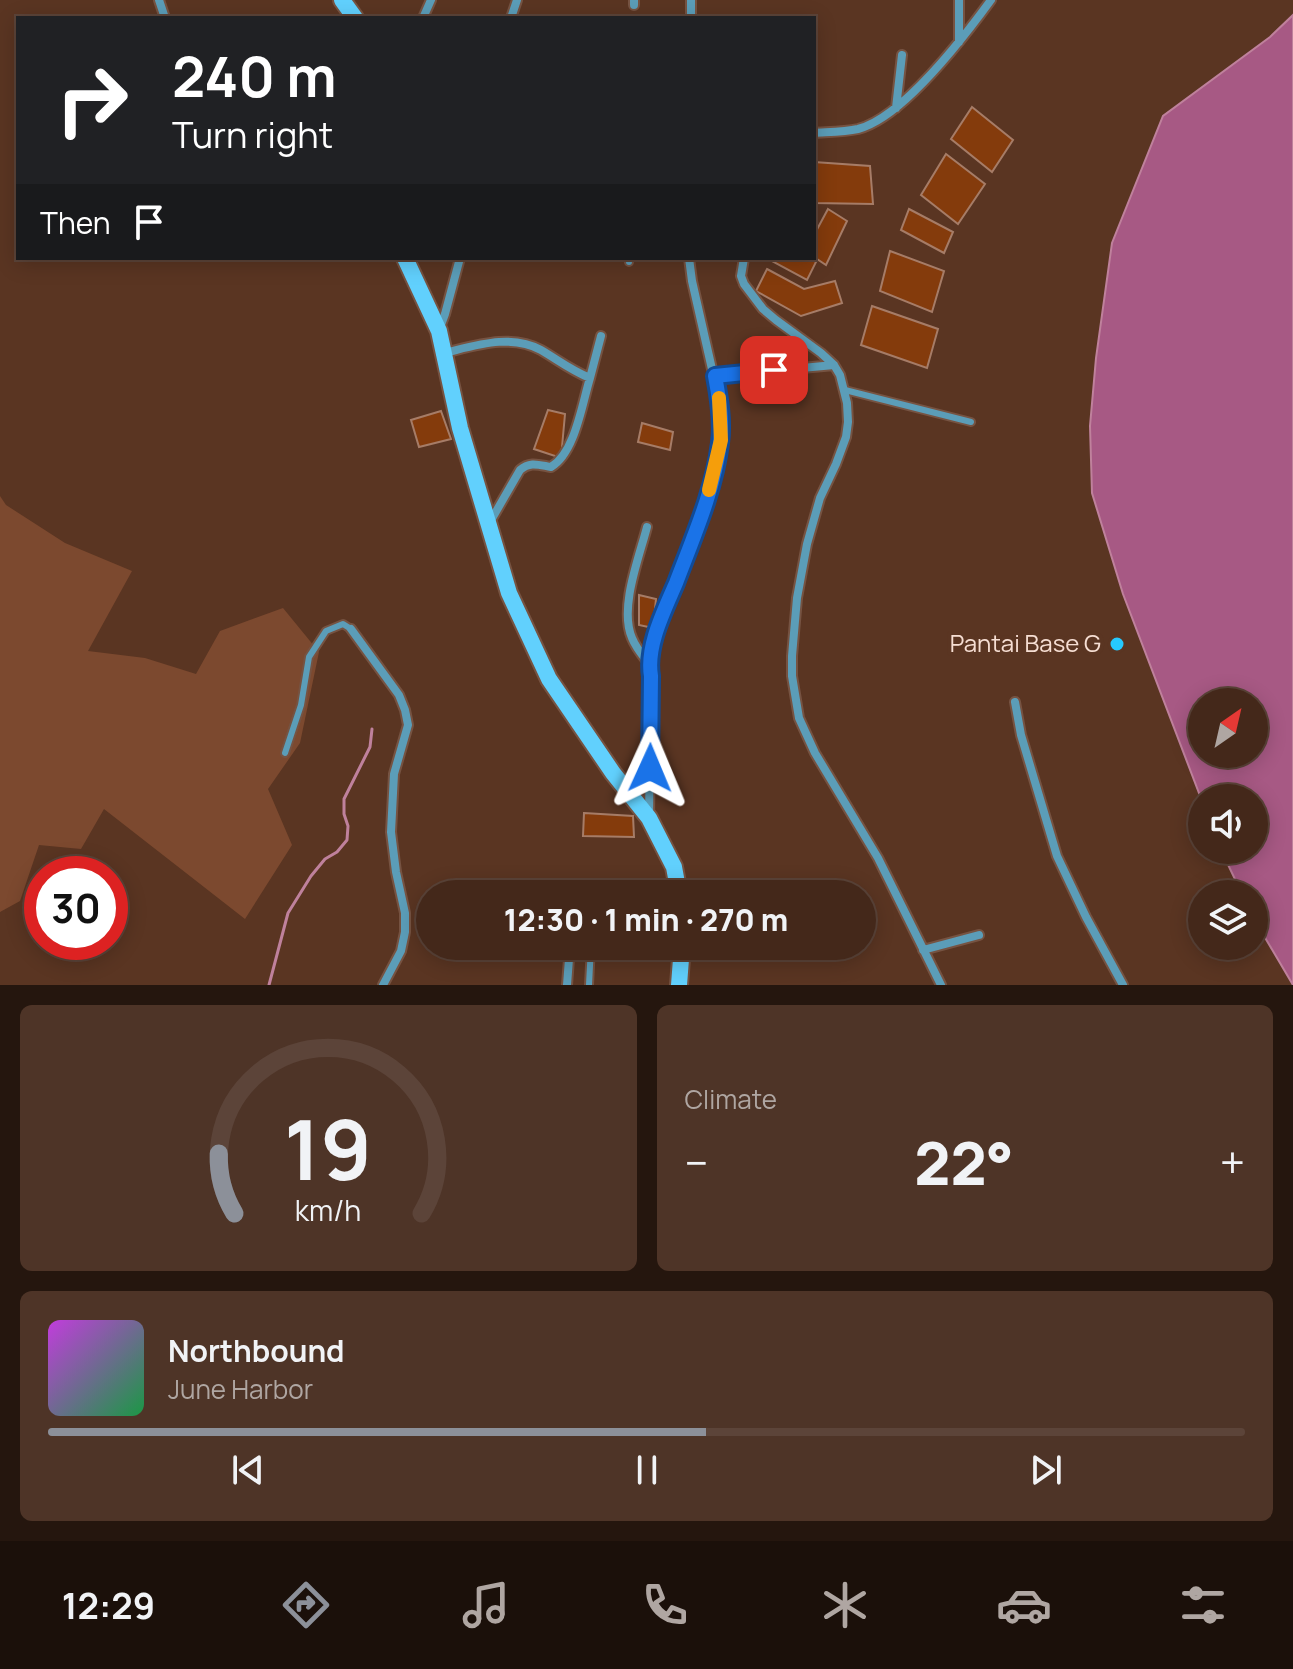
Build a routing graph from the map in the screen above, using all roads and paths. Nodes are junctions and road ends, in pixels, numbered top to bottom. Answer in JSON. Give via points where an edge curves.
{"nodes":[{"id":1,"x":959,"y":0,"type":"edge"},
{"id":2,"x":991,"y":0,"type":"edge"},
{"id":3,"x":959,"y":42,"type":"junction"},
{"id":4,"x":902,"y":55,"type":"dead end"},
{"id":5,"x":896,"y":109,"type":"junction"},
{"id":6,"x":816,"y":133,"type":"edge"},
{"id":7,"x":406,"y":260,"type":"edge"},
{"id":8,"x":459,"y":260,"type":"edge"},
{"id":9,"x":689,"y":260,"type":"edge"},
{"id":10,"x":744,"y":260,"type":"edge"},
{"id":11,"x":439,"y":331,"type":"junction"},
{"id":12,"x":601,"y":336,"type":"dead end"},
{"id":13,"x":443,"y":353,"type":"junction"},
{"id":14,"x":834,"y":365,"type":"junction"},
{"id":15,"x":715,"y":376,"type":"junction"},
{"id":16,"x":590,"y":378,"type":"junction"},
{"id":17,"x":845,"y":390,"type":"junction"},
{"id":18,"x":971,"y":422,"type":"dead end"},
{"id":19,"x":489,"y":523,"type":"junction"},
{"id":20,"x":647,"y":527,"type":"dead end"},
{"id":21,"x":351,"y":629,"type":"joint"},
{"id":22,"x":649,"y":664,"type":"junction"},
{"id":23,"x":1015,"y":702,"type":"dead end"},
{"id":24,"x":285,"y":753,"type":"dead end"},
{"id":25,"x":649,"y":818,"type":"junction"},
{"id":26,"x":676,"y":880,"type":"edge"},
{"id":27,"x":979,"y":935,"type":"dead end"},
{"id":28,"x":923,"y":950,"type":"junction"},
{"id":29,"x":569,"y":960,"type":"edge"},
{"id":30,"x":590,"y":960,"type":"edge"},
{"id":31,"x":681,"y":960,"type":"edge"},
{"id":32,"x":383,"y":985,"type":"edge"},
{"id":33,"x":567,"y":985,"type":"edge"},
{"id":34,"x":589,"y":985,"type":"edge"},
{"id":35,"x":679,"y":985,"type":"edge"},
{"id":36,"x":941,"y":985,"type":"edge"},
{"id":37,"x":1123,"y":985,"type":"edge"}],
"edges":[{"from":1,"to":3,"type":"street"},
{"from":2,"to":3,"type":"street"},
{"from":3,"to":5,"type":"street"},
{"from":4,"to":5,"type":"street"},
{"from":5,"to":6,"type":"street","via":[[859,128]]},
{"from":7,"to":11,"type":"street"},
{"from":8,"to":11,"type":"street"},
{"from":9,"to":15,"type":"street"},
{"from":10,"to":14,"type":"street","via":[[744,284],[763,309]]},
{"from":11,"to":13,"type":"street"},
{"from":12,"to":16,"type":"street"},
{"from":13,"to":16,"type":"street","via":[[517,342]]},
{"from":13,"to":19,"type":"street"},
{"from":14,"to":15,"type":"street"},
{"from":14,"to":17,"type":"street"},
{"from":15,"to":22,"type":"street","via":[[721,440],[714,472]]},
{"from":16,"to":19,"type":"street","via":[[570,447],[551,467],[532,463],[520,470]]},
{"from":17,"to":18,"type":"lane"},
{"from":17,"to":28,"type":"street","via":[[846,437],[820,498],[797,598],[795,701],[815,753],[878,858]]},
{"from":19,"to":25,"type":"street","via":[[509,593],[549,679]]},
{"from":20,"to":22,"type":"street","via":[[627,618],[630,636]]},
{"from":21,"to":24,"type":"lane","via":[[343,624],[326,631],[309,657]]},
{"from":21,"to":32,"type":"street","via":[[399,695],[408,725],[394,774],[391,832],[405,932]]},
{"from":22,"to":25,"type":"street"},
{"from":23,"to":37,"type":"street","via":[[1057,856]]},
{"from":25,"to":26,"type":"street"},
{"from":27,"to":28,"type":"street"},
{"from":28,"to":36,"type":"street"},
{"from":29,"to":33,"type":"street"},
{"from":30,"to":34,"type":"lane"},
{"from":31,"to":35,"type":"street"}]}
